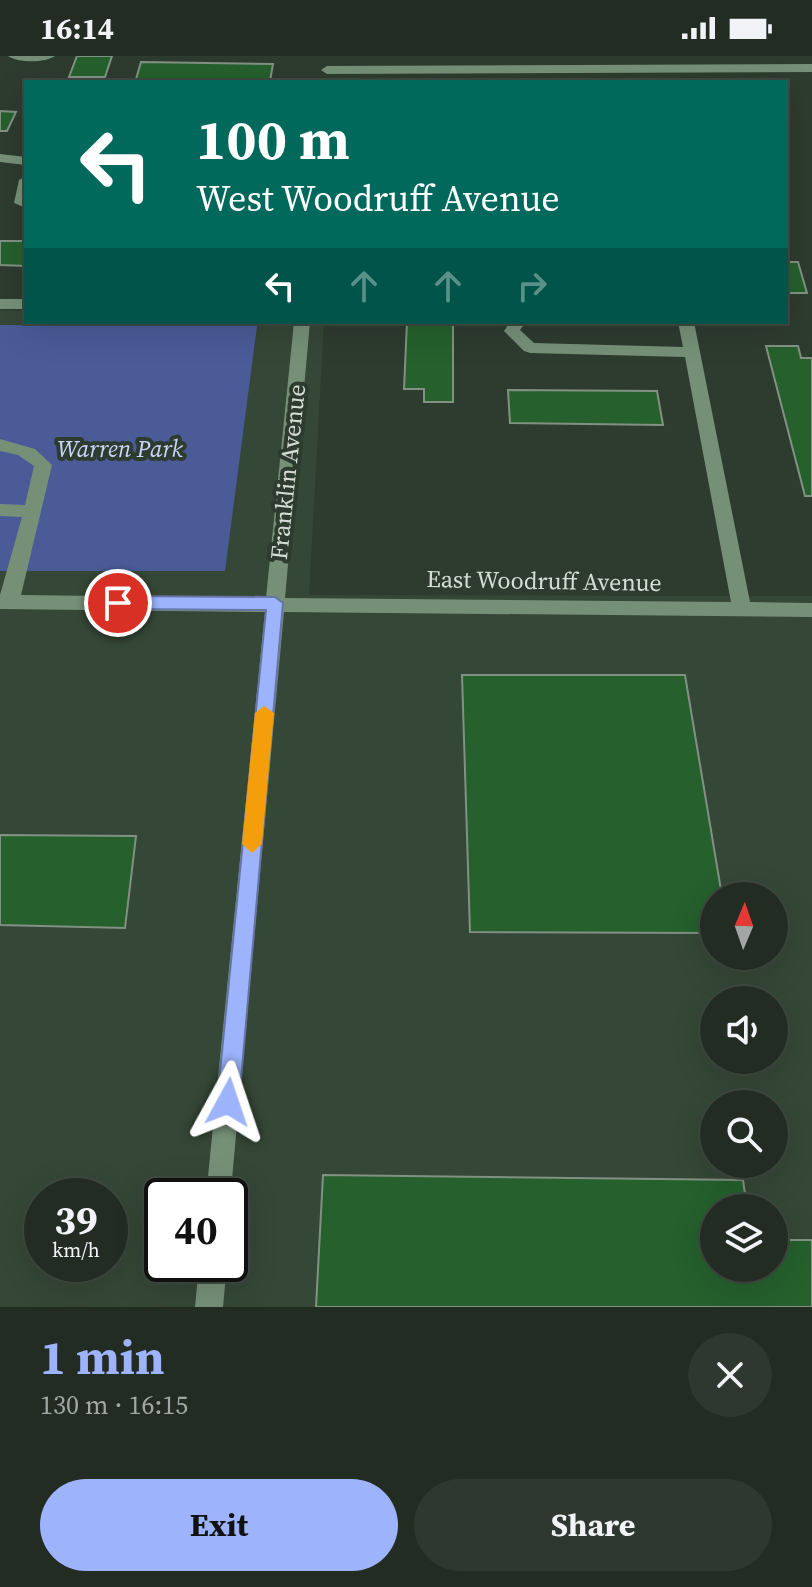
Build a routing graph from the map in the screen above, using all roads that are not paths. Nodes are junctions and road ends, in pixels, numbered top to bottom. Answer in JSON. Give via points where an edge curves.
{"nodes":[{"id":1,"x":14,"y":56,"type":"edge"},
{"id":2,"x":49,"y":56,"type":"edge"},
{"id":3,"x":757,"y":56,"type":"edge"},
{"id":4,"x":812,"y":68,"type":"edge"},
{"id":5,"x":327,"y":69,"type":"edge"},
{"id":6,"x":762,"y":70,"type":"junction"},
{"id":7,"x":634,"y":77,"type":"edge"},
{"id":8,"x":0,"y":158,"type":"edge"},
{"id":9,"x":24,"y":161,"type":"edge"},
{"id":10,"x":0,"y":304,"type":"edge"},
{"id":11,"x":24,"y":304,"type":"edge"},
{"id":12,"x":302,"y":324,"type":"edge"},
{"id":13,"x":517,"y":324,"type":"edge"},
{"id":14,"x":686,"y":324,"type":"edge"},
{"id":15,"x":692,"y":352,"type":"junction"},
{"id":16,"x":0,"y":445,"type":"edge"},
{"id":17,"x":0,"y":510,"type":"edge"},
{"id":18,"x":32,"y":511,"type":"junction"},
{"id":19,"x":5,"y":602,"type":"edge"},
{"id":20,"x":275,"y":603,"type":"junction"},
{"id":21,"x":742,"y":610,"type":"junction"},
{"id":22,"x":812,"y":610,"type":"edge"},
{"id":23,"x":221,"y":1178,"type":"edge"},
{"id":24,"x":211,"y":1282,"type":"edge"},
{"id":25,"x":209,"y":1307,"type":"edge"}],
"edges":[{"from":1,"to":2,"type":"street"},
{"from":3,"to":6,"type":"street"},
{"from":4,"to":6,"type":"street"},
{"from":5,"to":7,"type":"street"},
{"from":6,"to":7,"type":"street"},
{"from":8,"to":9,"type":"street"},
{"from":10,"to":11,"type":"street"},
{"from":12,"to":20,"type":"street","name":"Franklin Avenue"},
{"from":13,"to":15,"type":"street","via":[[512,331],[530,348]]},
{"from":14,"to":15,"type":"street"},
{"from":15,"to":21,"type":"street"},
{"from":16,"to":18,"type":"street","via":[[35,455],[43,465]]},
{"from":17,"to":18,"type":"street"},
{"from":18,"to":19,"type":"street"},
{"from":19,"to":20,"type":"street","name":"East Woodruff Avenue"},
{"from":20,"to":21,"type":"street","name":"East Woodruff Avenue"},
{"from":20,"to":23,"type":"street","name":"Franklin Avenue"},
{"from":21,"to":22,"type":"street","name":"East Woodruff Avenue"},
{"from":24,"to":25,"type":"street"}]}
